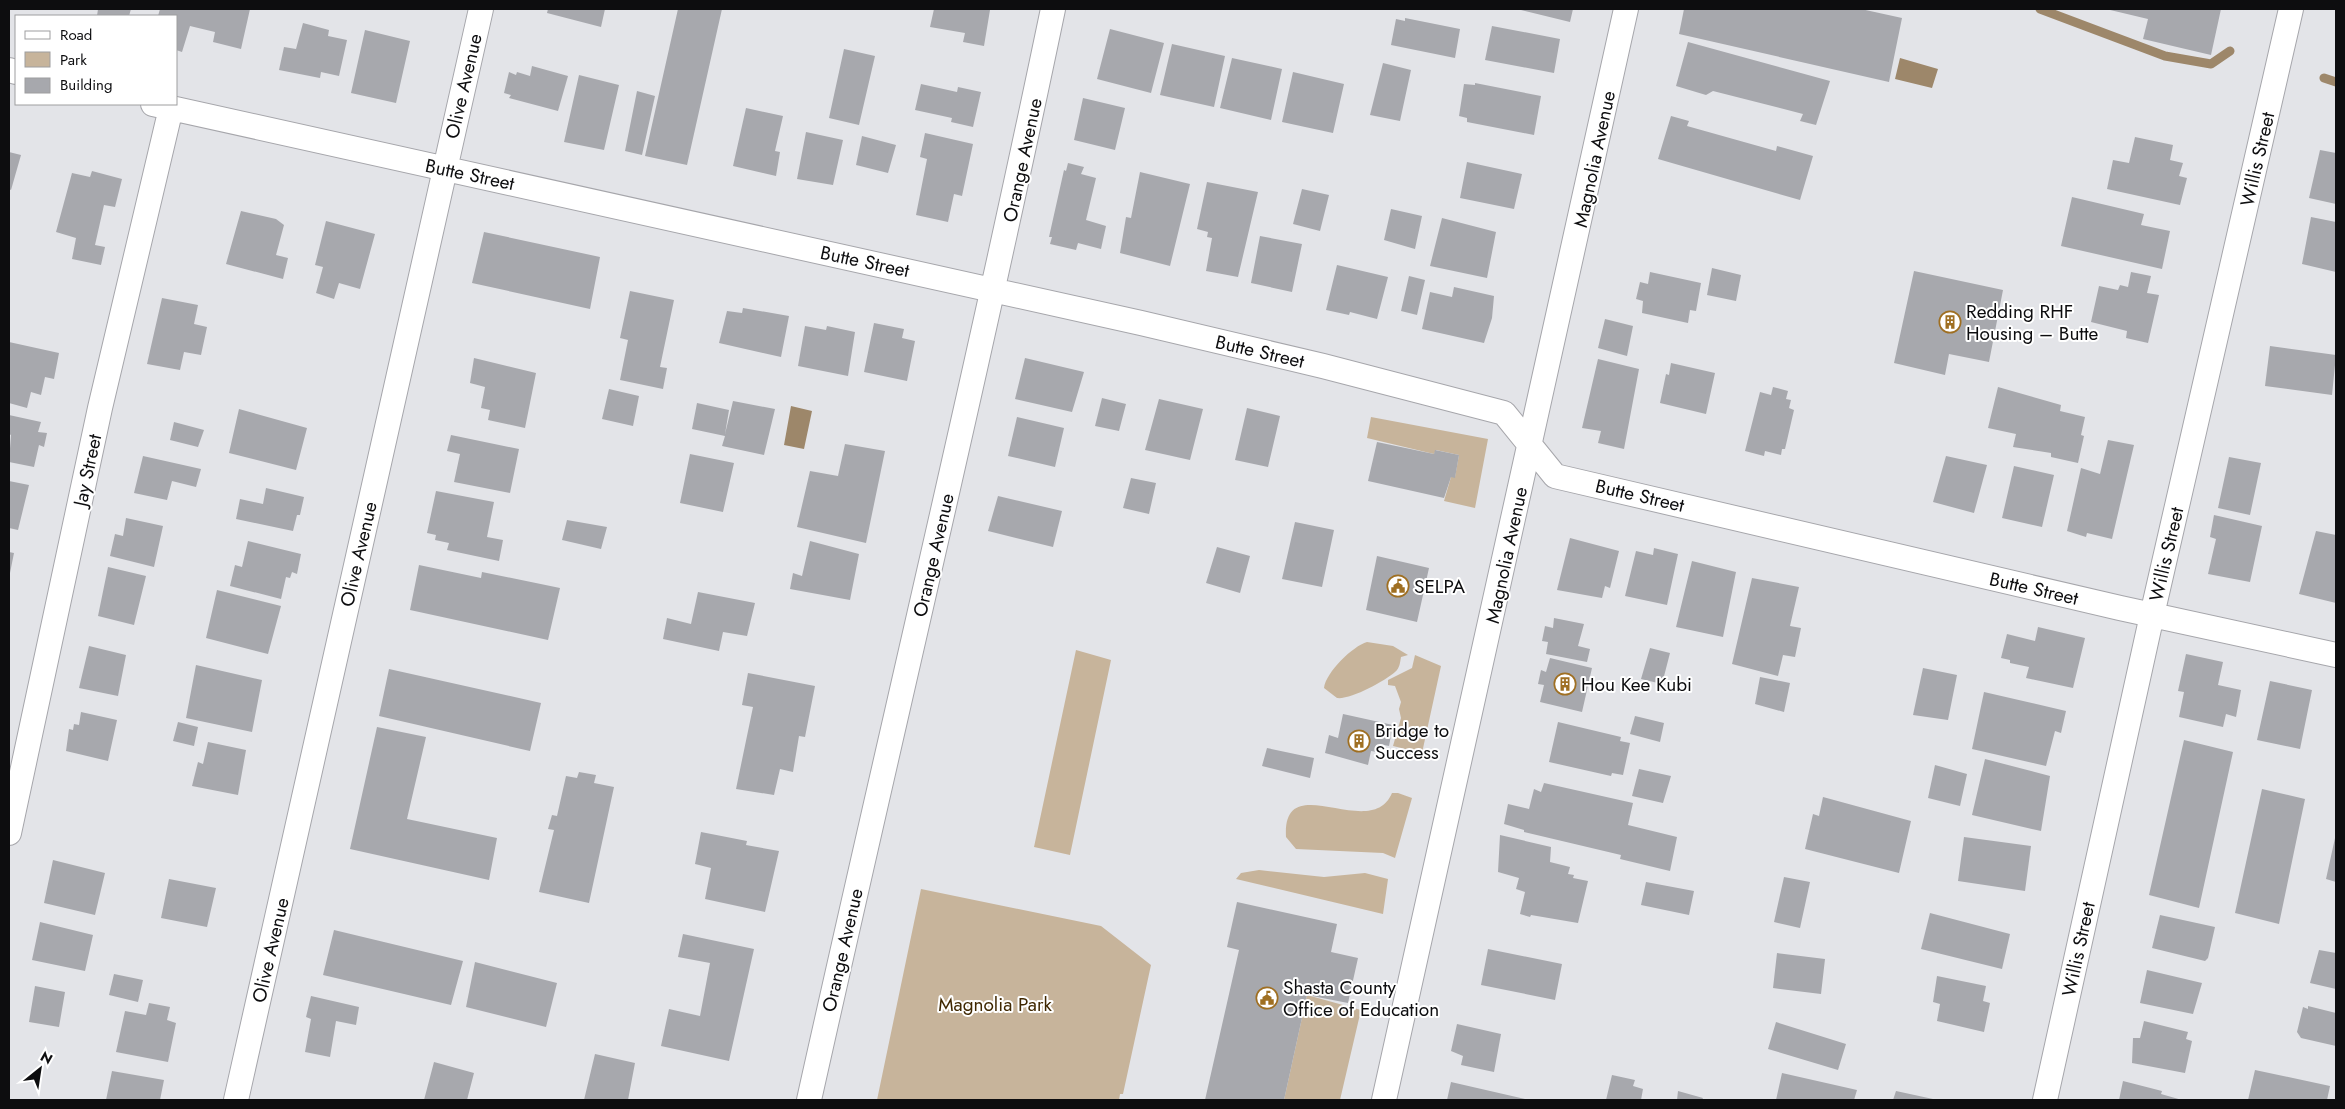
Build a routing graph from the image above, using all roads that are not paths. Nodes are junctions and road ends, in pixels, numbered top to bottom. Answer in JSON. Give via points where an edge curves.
{"nodes":[{"id":1,"x":481,"y":9,"type":"edge"},
{"id":2,"x":1054,"y":9,"type":"edge"},
{"id":3,"x":1626,"y":9,"type":"edge"},
{"id":4,"x":2291,"y":9,"type":"edge"},
{"id":5,"x":162,"y":106,"type":"edge"},
{"id":6,"x":444,"y":169,"type":"junction"},
{"id":7,"x":994,"y":290,"type":"junction"},
{"id":8,"x":1530,"y":447,"type":"junction"},
{"id":9,"x":2152,"y":615,"type":"junction"},
{"id":10,"x":2336,"y":655,"type":"edge"},
{"id":11,"x":9,"y":833,"type":"edge"},
{"id":12,"x":236,"y":1100,"type":"edge"},
{"id":13,"x":809,"y":1100,"type":"edge"},
{"id":14,"x":1384,"y":1100,"type":"edge"},
{"id":15,"x":2045,"y":1100,"type":"edge"}],
"edges":[{"from":1,"to":6,"type":"street","name":"Olive Avenue"},
{"from":2,"to":7,"type":"street","name":"Orange Avenue"},
{"from":3,"to":8,"type":"street","name":"Magnolia Avenue"},
{"from":4,"to":9,"type":"street","name":"Willis Street"},
{"from":5,"to":6,"type":"street","name":"Butte Street"},
{"from":5,"to":11,"type":"street","name":"Jay Street"},
{"from":6,"to":7,"type":"street","name":"Butte Street"},
{"from":6,"to":12,"type":"street","name":"Olive Avenue"},
{"from":7,"to":8,"type":"street","name":"Butte Street","via":[[1323,366],[1504,413]]},
{"from":7,"to":13,"type":"street","name":"Orange Avenue"},
{"from":8,"to":9,"type":"street","name":"Butte Street","via":[[1555,476]]},
{"from":8,"to":14,"type":"street","name":"Magnolia Avenue"},
{"from":9,"to":10,"type":"street","name":"Butte Street"},
{"from":9,"to":15,"type":"street","name":"Willis Street"}]}
